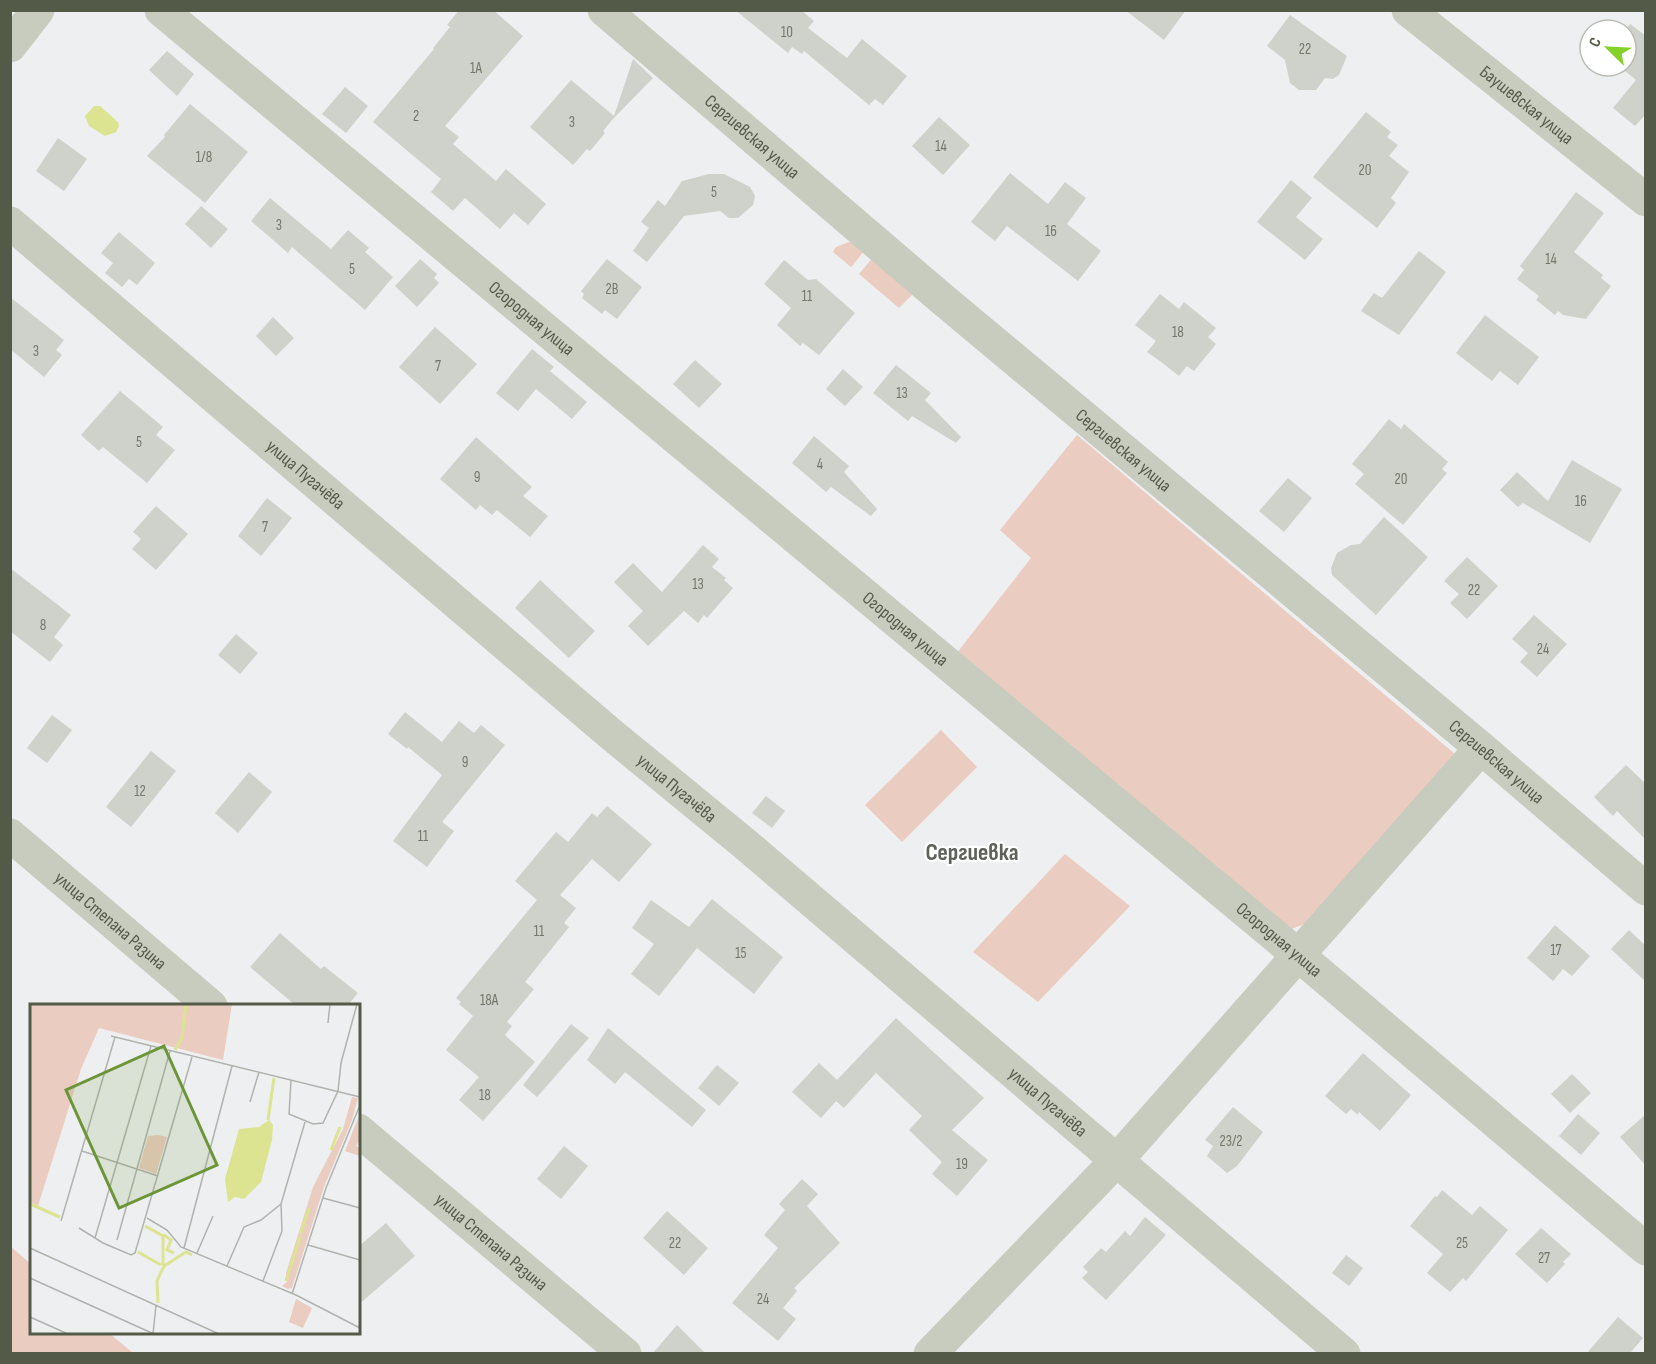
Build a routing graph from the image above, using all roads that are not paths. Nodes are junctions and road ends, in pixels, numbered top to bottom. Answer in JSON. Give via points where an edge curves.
{"nodes":[{"id":1,"x":38,"y":10,"type":"edge"},
{"id":2,"x":161,"y":10,"type":"edge"},
{"id":3,"x":604,"y":10,"type":"edge"},
{"id":4,"x":1408,"y":10,"type":"edge"},
{"id":5,"x":10,"y":46,"type":"edge"},
{"id":6,"x":1646,"y":200,"type":"edge"},
{"id":7,"x":10,"y":223,"type":"edge"},
{"id":8,"x":1481,"y":747,"type":"junction"},
{"id":9,"x":10,"y":836,"type":"edge"},
{"id":10,"x":1646,"y":889,"type":"edge"},
{"id":11,"x":1298,"y":955,"type":"junction"},
{"id":12,"x":210,"y":1004,"type":"edge"},
{"id":13,"x":360,"y":1132,"type":"edge"},
{"id":14,"x":1117,"y":1160,"type":"junction"},
{"id":15,"x":1646,"y":1249,"type":"edge"},
{"id":16,"x":625,"y":1353,"type":"edge"},
{"id":17,"x":930,"y":1353,"type":"edge"},
{"id":18,"x":1344,"y":1353,"type":"edge"}],
"edges":[{"from":1,"to":5,"type":"street"},
{"from":2,"to":11,"type":"street","name":"Огородная улица"},
{"from":3,"to":8,"type":"street","name":"Сергиевская улица","via":[[941,298]]},
{"from":4,"to":6,"type":"street","name":"Баушевская улица"},
{"from":7,"to":14,"type":"street","name":"улица Пугачёва"},
{"from":8,"to":10,"type":"street","name":"Сергиевская улица"},
{"from":8,"to":11,"type":"street"},
{"from":9,"to":12,"type":"street","name":"улица Степана Разина"},
{"from":11,"to":14,"type":"street"},
{"from":11,"to":15,"type":"street","name":"Огородная улица"},
{"from":13,"to":16,"type":"street","name":"улица Степана Разина"},
{"from":14,"to":17,"type":"street"},
{"from":14,"to":18,"type":"street","name":"улица Пугачёва"}]}
